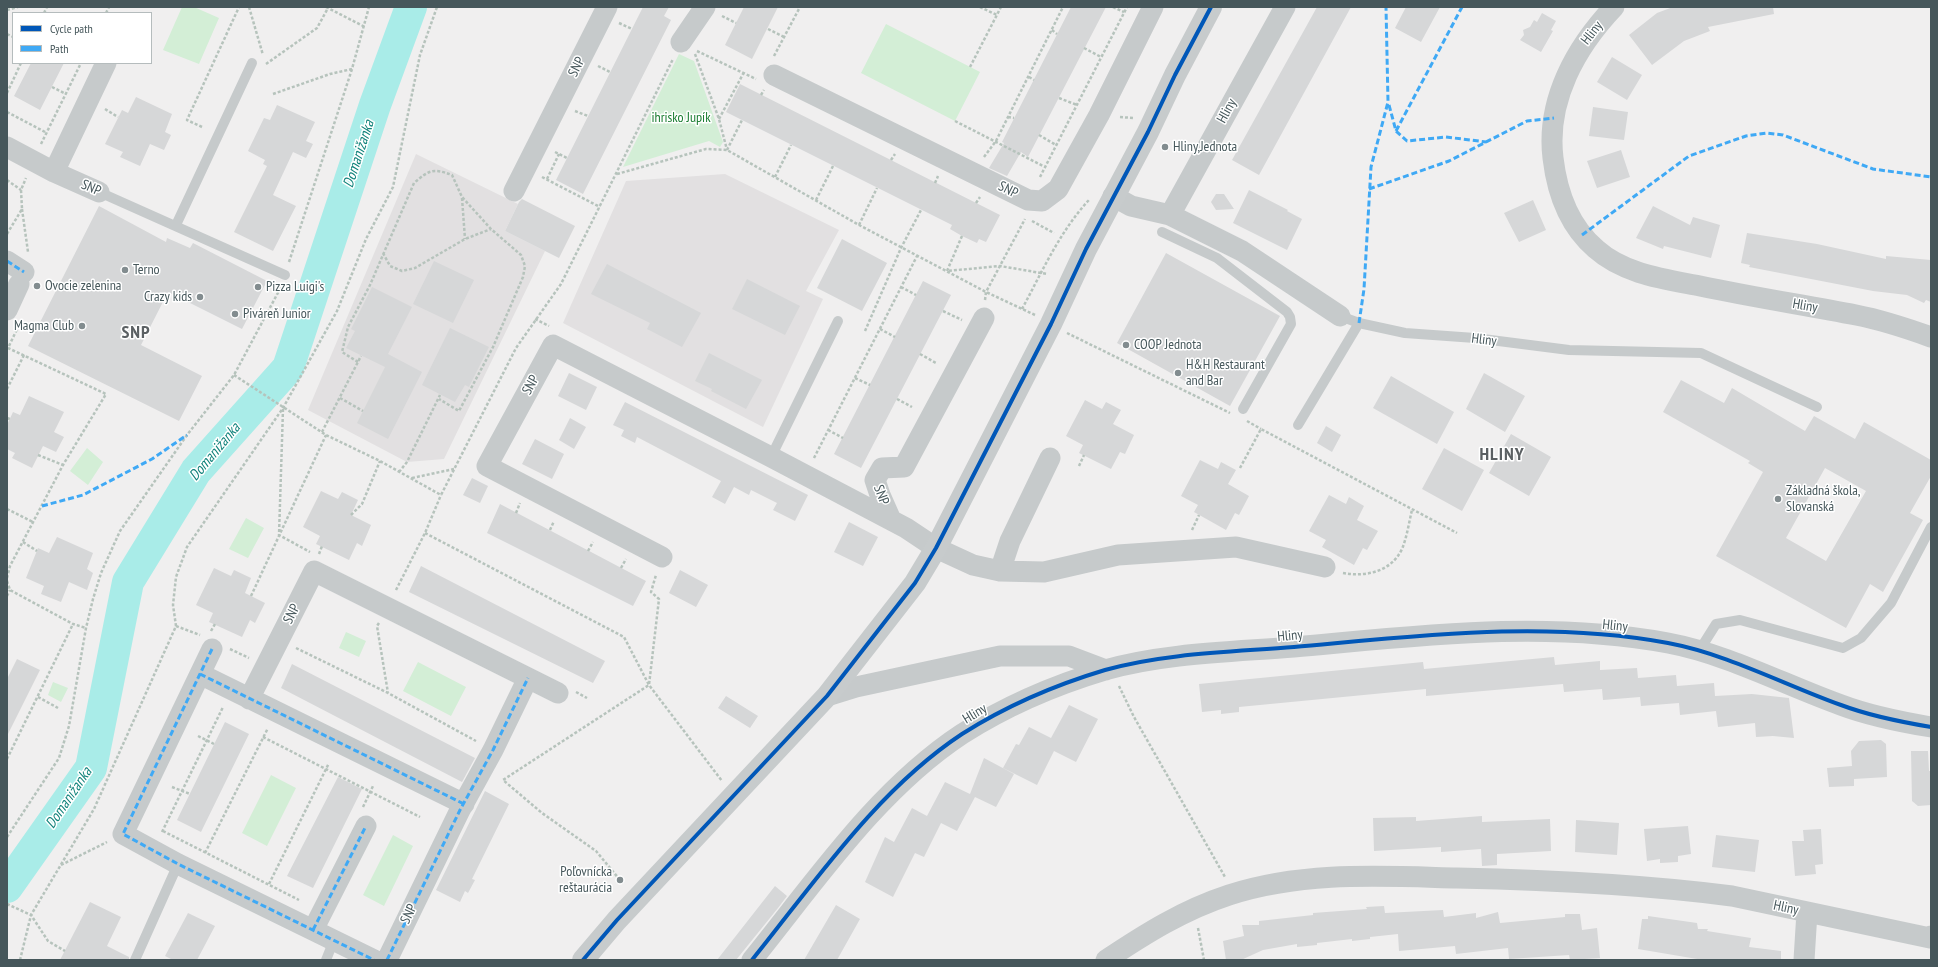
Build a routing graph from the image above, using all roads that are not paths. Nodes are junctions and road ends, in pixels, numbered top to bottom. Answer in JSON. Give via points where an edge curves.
{"nodes":[{"id":1,"x":607,"y":7,"type":"edge"},
{"id":2,"x":705,"y":7,"type":"edge"},
{"id":3,"x":1153,"y":7,"type":"edge"},
{"id":4,"x":1211,"y":7,"type":"edge"},
{"id":5,"x":1285,"y":7,"type":"edge"},
{"id":6,"x":1614,"y":7,"type":"edge"},
{"id":7,"x":681,"y":42,"type":"road end"},
{"id":8,"x":252,"y":63,"type":"dead end"},
{"id":9,"x":106,"y":64,"type":"edge"},
{"id":10,"x":769,"y":71,"type":"road end"},
{"id":11,"x":7,"y":147,"type":"edge"},
{"id":12,"x":54,"y":172,"type":"junction"},
{"id":13,"x":514,"y":191,"type":"dead end"},
{"id":14,"x":99,"y":192,"type":"joint"},
{"id":15,"x":1113,"y":196,"type":"junction"},
{"id":16,"x":1166,"y":224,"type":"junction"},
{"id":17,"x":176,"y":225,"type":"junction"},
{"id":18,"x":20,"y":268,"type":"edge"},
{"id":19,"x":285,"y":275,"type":"road end"},
{"id":20,"x":14,"y":315,"type":"edge"},
{"id":21,"x":984,"y":318,"type":"road end"},
{"id":22,"x":1350,"y":319,"type":"junction"},
{"id":23,"x":838,"y":321,"type":"dead end"},
{"id":24,"x":1931,"y":337,"type":"edge"},
{"id":25,"x":1817,"y":407,"type":"dead end"},
{"id":26,"x":1243,"y":409,"type":"dead end"},
{"id":27,"x":1298,"y":425,"type":"dead end"},
{"id":28,"x":771,"y":457,"type":"junction"},
{"id":29,"x":1050,"y":458,"type":"dead end"},
{"id":30,"x":891,"y":520,"type":"junction"},
{"id":31,"x":1931,"y":527,"type":"edge"},
{"id":32,"x":936,"y":548,"type":"junction"},
{"id":33,"x":662,"y":557,"type":"road end"},
{"id":34,"x":1325,"y":567,"type":"road end"},
{"id":35,"x":1000,"y":571,"type":"junction"},
{"id":36,"x":212,"y":649,"type":"dead end"},
{"id":37,"x":1699,"y":650,"type":"junction"},
{"id":38,"x":1106,"y":670,"type":"junction"},
{"id":39,"x":200,"y":674,"type":"junction"},
{"id":40,"x":528,"y":678,"type":"junction"},
{"id":41,"x":566,"y":692,"type":"road end"},
{"id":42,"x":240,"y":694,"type":"junction"},
{"id":43,"x":827,"y":696,"type":"junction"},
{"id":44,"x":1931,"y":727,"type":"edge"},
{"id":45,"x":464,"y":804,"type":"junction"},
{"id":46,"x":366,"y":826,"type":"dead end"},
{"id":47,"x":178,"y":864,"type":"junction"},
{"id":48,"x":1807,"y":912,"type":"junction"},
{"id":49,"x":313,"y":930,"type":"junction"},
{"id":50,"x":1931,"y":937,"type":"edge"},
{"id":51,"x":334,"y":940,"type":"junction"},
{"id":52,"x":595,"y":951,"type":"edge"},
{"id":53,"x":135,"y":960,"type":"edge"},
{"id":54,"x":326,"y":960,"type":"edge"},
{"id":55,"x":374,"y":960,"type":"edge"},
{"id":56,"x":387,"y":960,"type":"edge"},
{"id":57,"x":583,"y":960,"type":"edge"},
{"id":58,"x":752,"y":960,"type":"edge"},
{"id":59,"x":1106,"y":960,"type":"edge"},
{"id":60,"x":1804,"y":960,"type":"edge"}],
"edges":[{"from":1,"to":13,"type":"street","name":"SNP"},
{"from":2,"to":7,"type":"street"},
{"from":3,"to":10,"type":"street","name":"SNP","via":[[1099,115],[1058,189],[1025,210],[973,172]]},
{"from":4,"to":15,"type":"main road"},
{"from":5,"to":16,"type":"street","name":"Hliny"},
{"from":6,"to":24,"type":"street","name":"Hliny","via":[[1591,32],[1572,62],[1558,101],[1552,134],[1554,168],[1565,207],[1582,235],[1595,248],[1620,265],[1660,278],[1858,315],[1892,323]]},
{"from":8,"to":17,"type":"lane"},
{"from":9,"to":12,"type":"street"},
{"from":11,"to":12,"type":"street","name":"SNP"},
{"from":12,"to":14,"type":"street","name":"SNP"},
{"from":14,"to":17,"type":"lane","name":"SNP"},
{"from":15,"to":16,"type":"street","name":"Hliny"},
{"from":15,"to":32,"type":"main road","via":[[1086,249],[1058,328]]},
{"from":16,"to":22,"type":"street","name":"Hliny","via":[[1242,251]]},
{"from":16,"to":26,"type":"lane","via":[[1229,266],[1287,312],[1290,318],[1291,324]]},
{"from":17,"to":19,"type":"lane","name":"SNP"},
{"from":18,"to":20,"type":"street"},
{"from":21,"to":30,"type":"street","name":"SNP","via":[[904,467],[882,468],[875,480]]},
{"from":22,"to":25,"type":"lane","name":"Hliny","via":[[1405,333],[1475,338],[1569,350],[1701,352]]},
{"from":22,"to":27,"type":"lane"},
{"from":23,"to":28,"type":"lane"},
{"from":28,"to":30,"type":"street","name":"SNP"},
{"from":28,"to":33,"type":"street","name":"SNP","via":[[553,345],[487,466]]},
{"from":29,"to":35,"type":"street","via":[[1010,541]]},
{"from":30,"to":32,"type":"street","name":"SNP"},
{"from":31,"to":37,"type":"lane","via":[[1891,603],[1861,638],[1843,648],[1740,620],[1716,624]]},
{"from":32,"to":35,"type":"street","via":[[973,565]]},
{"from":32,"to":43,"type":"main road","via":[[915,583]]},
{"from":34,"to":35,"type":"street","via":[[1236,547],[1118,555],[1044,572]]},
{"from":36,"to":39,"type":"street"},
{"from":37,"to":38,"type":"street","name":"Hliny","via":[[1594,634],[1469,632],[1165,658]]},
{"from":37,"to":44,"type":"street","name":"Hliny","via":[[1844,706]]},
{"from":38,"to":43,"type":"street","via":[[1069,656],[1000,656],[856,687]]},
{"from":38,"to":58,"type":"street","name":"Hliny","via":[[1050,688],[1002,710],[960,735],[930,758],[892,791],[862,822]]},
{"from":39,"to":42,"type":"street"},
{"from":39,"to":47,"type":"street","via":[[123,834]]},
{"from":40,"to":41,"type":"street","name":"SNP"},
{"from":40,"to":42,"type":"street","name":"SNP","via":[[314,571]]},
{"from":40,"to":45,"type":"street","name":"SNP"},
{"from":42,"to":45,"type":"street"},
{"from":43,"to":52,"type":"main road"},
{"from":45,"to":56,"type":"street","name":"SNP"},
{"from":46,"to":49,"type":"street"},
{"from":47,"to":49,"type":"street"},
{"from":47,"to":53,"type":"lane"},
{"from":48,"to":50,"type":"street","name":"Hliny"},
{"from":48,"to":59,"type":"street","name":"Hliny","via":[[1732,896],[1641,886],[1491,879],[1322,877],[1278,883],[1233,894],[1194,908],[1162,924]]},
{"from":48,"to":60,"type":"street"},
{"from":49,"to":51,"type":"street"},
{"from":51,"to":54,"type":"lane"},
{"from":51,"to":55,"type":"street"},
{"from":52,"to":57,"type":"main road"}]}
